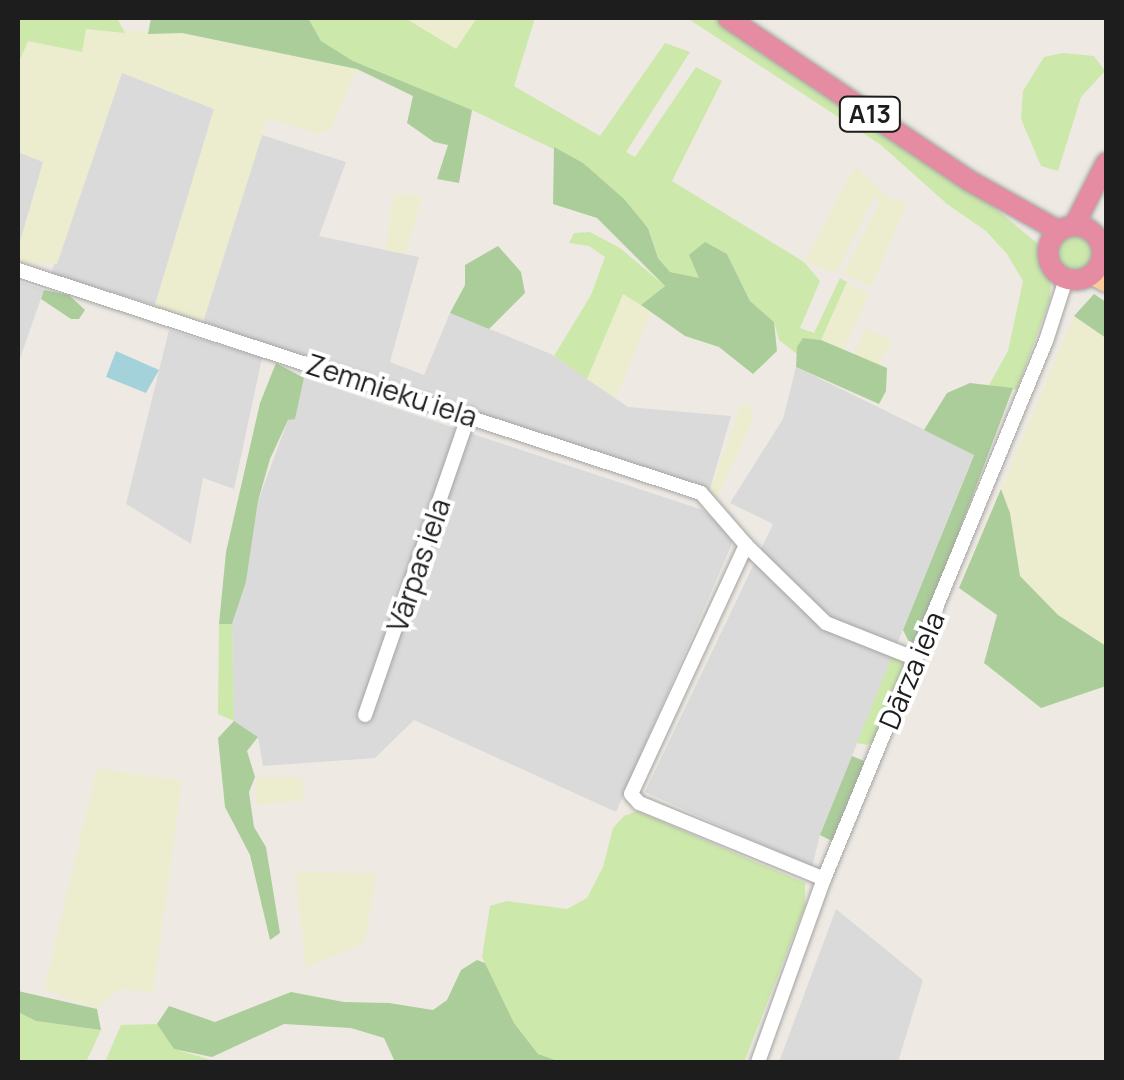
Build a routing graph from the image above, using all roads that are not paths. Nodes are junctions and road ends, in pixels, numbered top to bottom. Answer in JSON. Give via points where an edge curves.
{"nodes":[{"id":1,"x":728,"y":18,"type":"edge"},
{"id":2,"x":1106,"y":163,"type":"edge"},
{"id":3,"x":1106,"y":184,"type":"edge"},
{"id":4,"x":1069,"y":233,"type":"junction"},
{"id":5,"x":18,"y":270,"type":"edge"},
{"id":6,"x":1102,"y":270,"type":"edge"},
{"id":7,"x":1066,"y":279,"type":"junction"},
{"id":8,"x":469,"y":414,"type":"junction"},
{"id":9,"x":746,"y":544,"type":"junction"},
{"id":10,"x":916,"y":659,"type":"junction"},
{"id":11,"x":365,"y":715,"type":"dead end"},
{"id":12,"x":824,"y":878,"type":"junction"},
{"id":13,"x":758,"y":1062,"type":"edge"}],
"edges":[{"from":1,"to":4,"type":"highway","number":"A13","via":[[968,180]]},
{"from":2,"to":4,"type":"highway"},
{"from":3,"to":4,"type":"highway"},
{"from":4,"to":6,"type":"highway","via":[[1101,244]]},
{"from":4,"to":7,"type":"highway","number":"A13","via":[[1053,269]]},
{"from":5,"to":8,"type":"street","name":"Zemnieku iela"},
{"from":6,"to":7,"type":"highway"},
{"from":7,"to":10,"type":"street","name":"Dārza iela"},
{"from":8,"to":9,"type":"street","name":"Zemnieku iela","via":[[701,493]]},
{"from":8,"to":11,"type":"street","name":"Vārpas iela"},
{"from":9,"to":10,"type":"street","name":"Zemnieku iela","via":[[826,623]]},
{"from":9,"to":12,"type":"street","via":[[631,794],[639,803]]},
{"from":10,"to":12,"type":"street","name":"Dārza iela"},
{"from":12,"to":13,"type":"street","name":"Dārza iela"}]}
